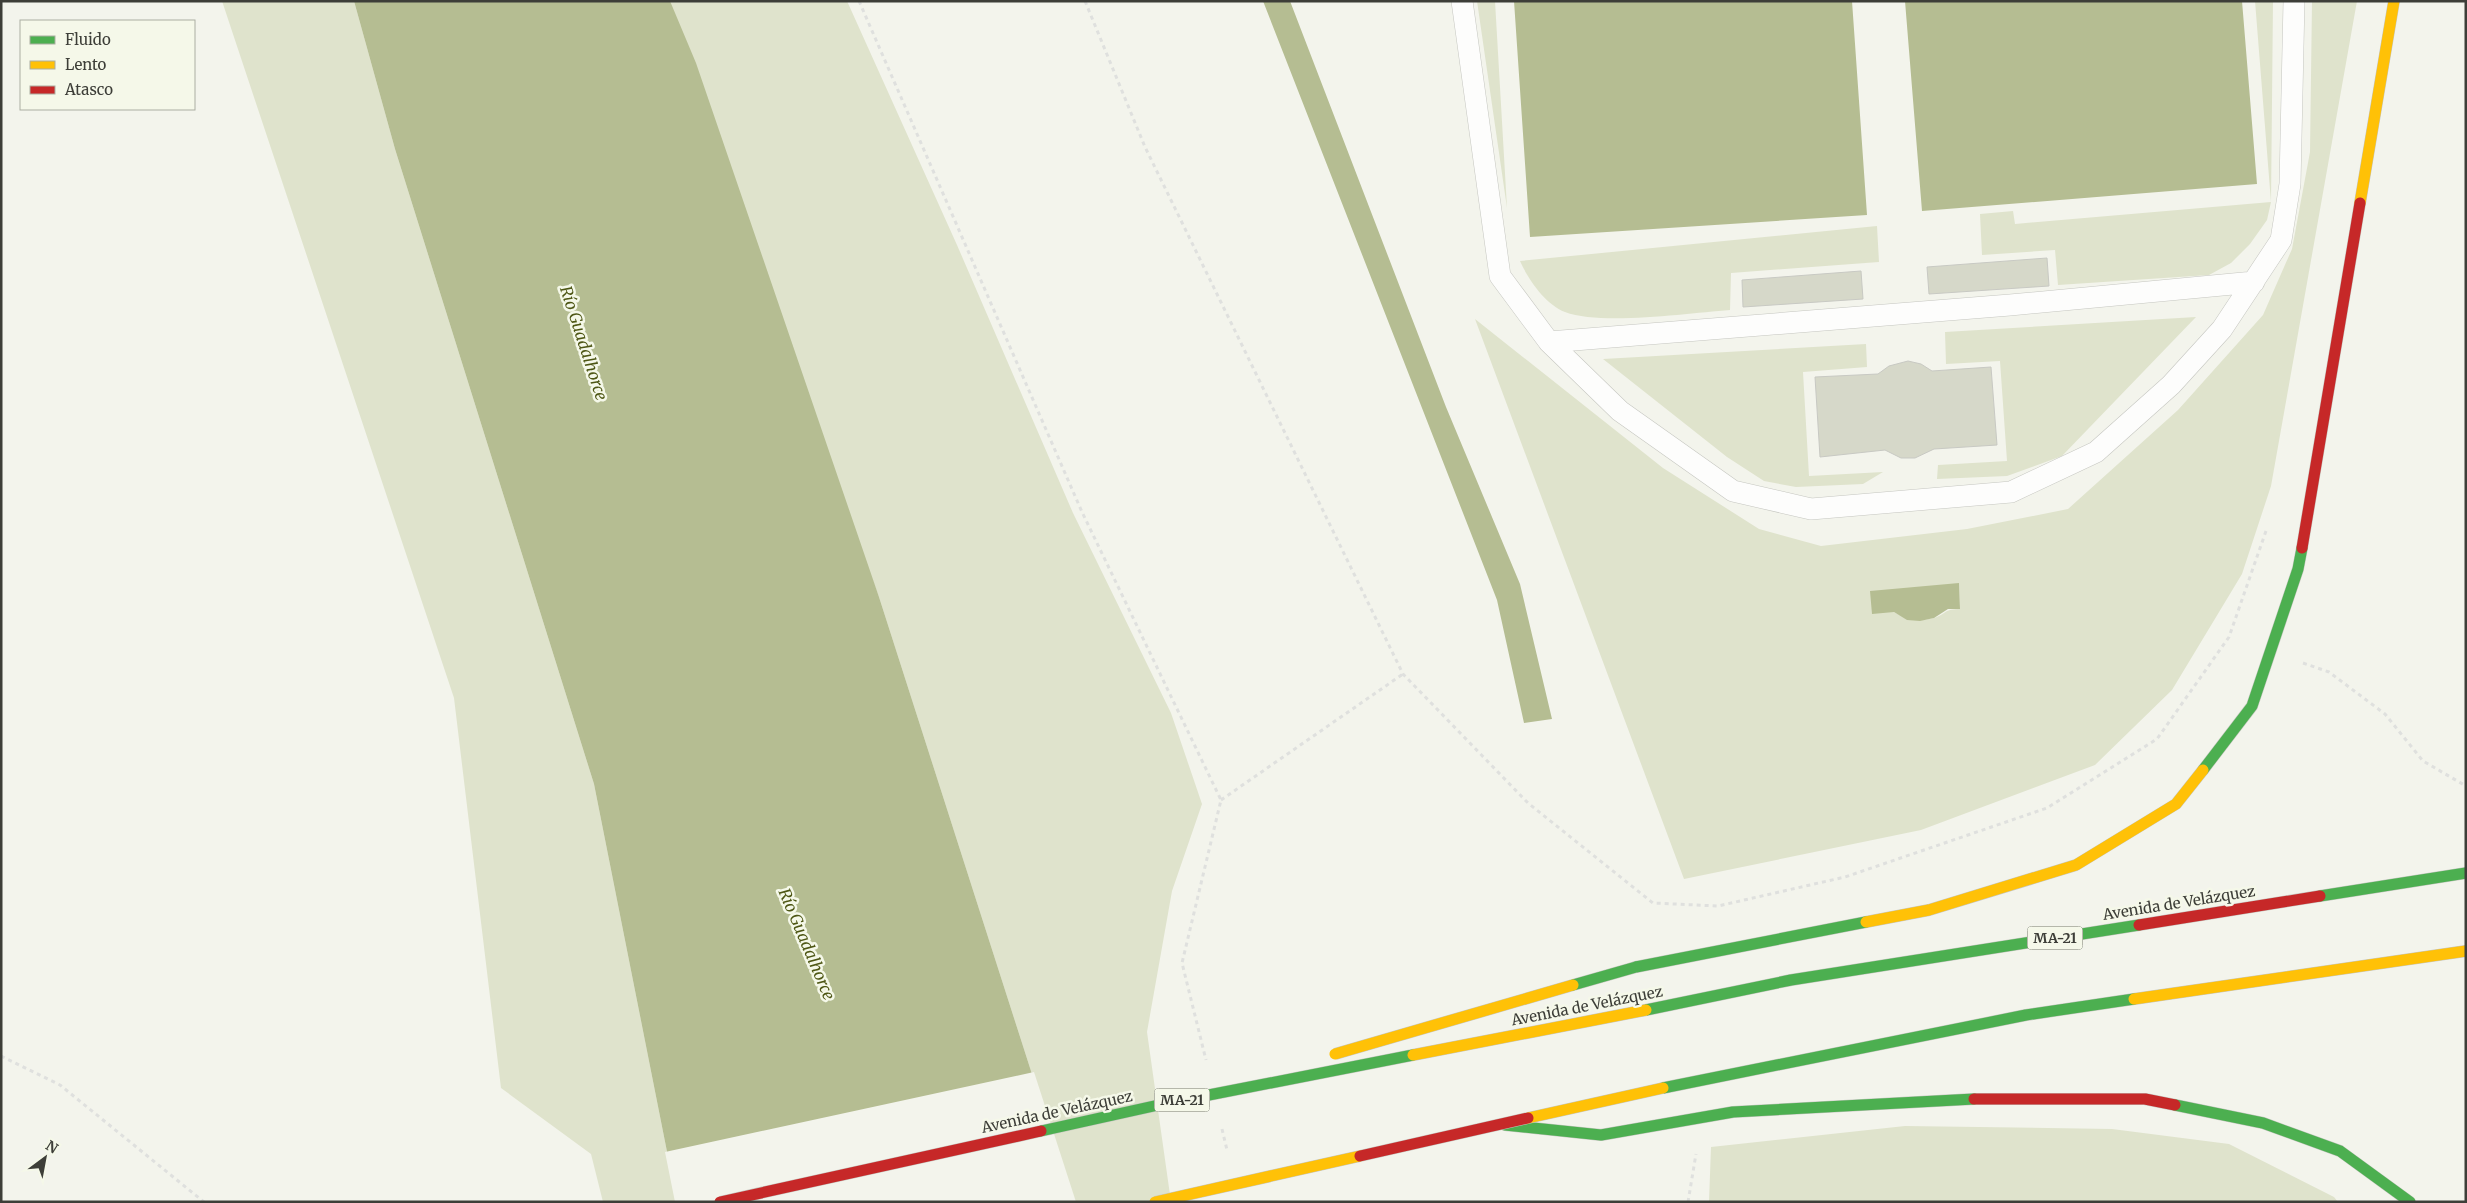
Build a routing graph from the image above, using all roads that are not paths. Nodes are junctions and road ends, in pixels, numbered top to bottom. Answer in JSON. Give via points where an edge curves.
{"nodes":[{"id":1,"x":1462,"y":1,"type":"edge"},
{"id":2,"x":2294,"y":1,"type":"edge"},
{"id":3,"x":2394,"y":1,"type":"edge"},
{"id":4,"x":2254,"y":282,"type":"junction"},
{"id":5,"x":1549,"y":342,"type":"junction"},
{"id":6,"x":2466,"y":873,"type":"edge"},
{"id":7,"x":2466,"y":951,"type":"edge"},
{"id":8,"x":1324,"y":1057,"type":"dead end"},
{"id":9,"x":1295,"y":1066,"type":"dead end"},
{"id":10,"x":1163,"y":1104,"type":"junction"},
{"id":11,"x":1504,"y":1125,"type":"junction"},
{"id":12,"x":720,"y":1202,"type":"edge"},
{"id":13,"x":1155,"y":1202,"type":"edge"},
{"id":14,"x":2410,"y":1202,"type":"edge"}],
"edges":[{"from":1,"to":5,"type":"lane","via":[[1500,276]]},
{"from":2,"to":4,"type":"lane","via":[[2290,184],[2281,240]]},
{"from":3,"to":8,"type":"highway","bridge":true,"via":[[2298,569],[2252,706],[2176,804],[2076,865],[1929,910],[1636,967]]},
{"from":4,"to":5,"type":"lane"},
{"from":4,"to":5,"type":"lane","via":[[2222,329],[2184,371],[2096,452],[2011,492],[1811,509],[1733,491],[1620,411]]},
{"from":6,"to":10,"type":"highway","name":"Avenida de Velázquez","number":"MA-21","bridge":true,"via":[[1791,980]]},
{"from":7,"to":11,"type":"highway","bridge":true,"via":[[2026,1015],[1663,1088]]},
{"from":9,"to":10,"type":"highway","bridge":true},
{"from":10,"to":12,"type":"highway","name":"Avenida de Velázquez","number":"MA-21","bridge":true},
{"from":11,"to":13,"type":"highway","bridge":true},
{"from":11,"to":14,"type":"highway","via":[[1601,1135],[1733,1112],[1964,1099],[2145,1098],[2263,1123],[2340,1151]]}]}
